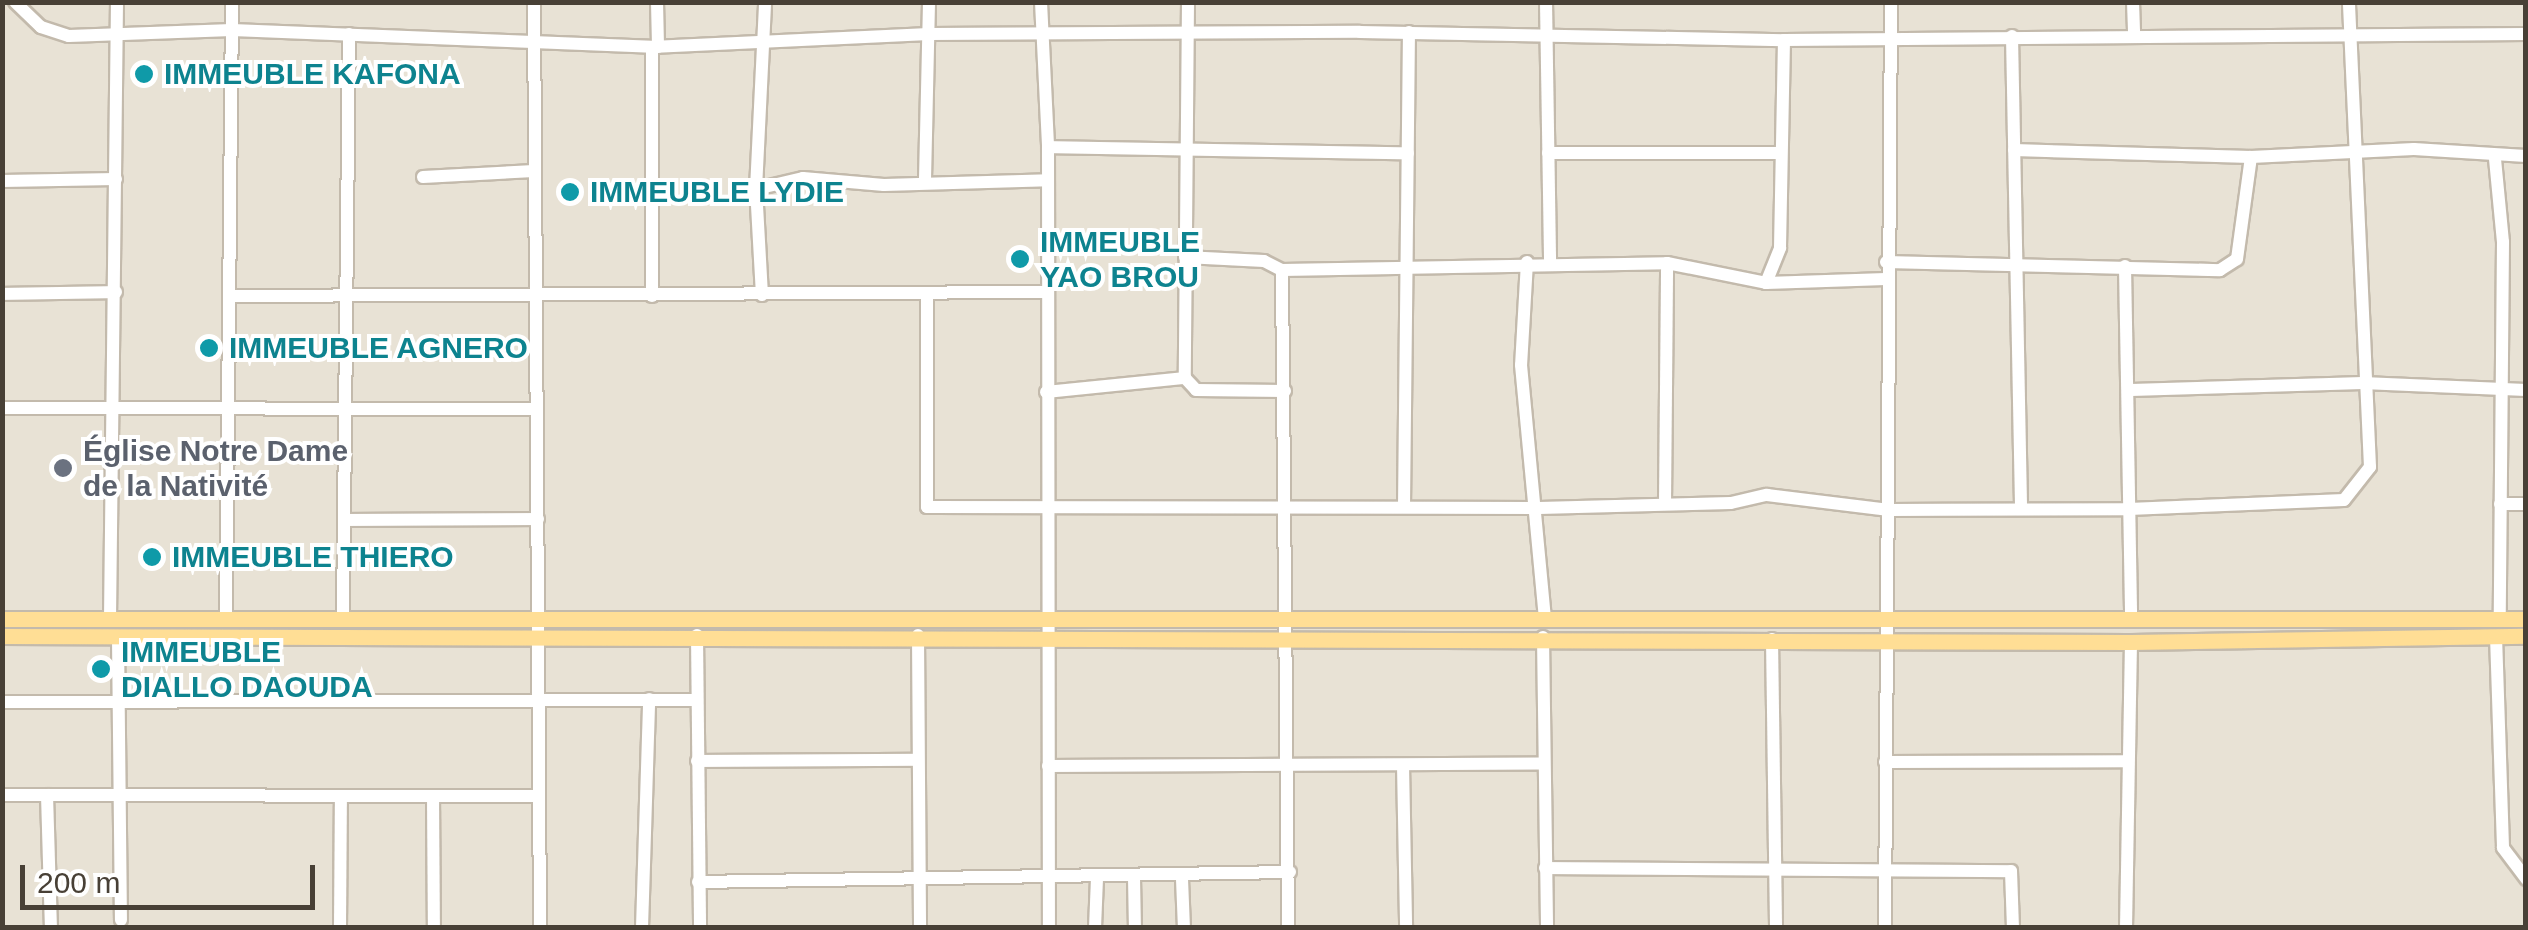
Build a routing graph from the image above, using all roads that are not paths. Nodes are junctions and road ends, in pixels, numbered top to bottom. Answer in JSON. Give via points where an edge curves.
{"nodes":[{"id":1,"x":16,"y":2,"type":"edge"},
{"id":2,"x":117,"y":2,"type":"edge"},
{"id":3,"x":232,"y":2,"type":"edge"},
{"id":4,"x":534,"y":2,"type":"edge"},
{"id":5,"x":656,"y":2,"type":"edge"},
{"id":6,"x":766,"y":2,"type":"edge"},
{"id":7,"x":930,"y":2,"type":"edge"},
{"id":8,"x":1041,"y":2,"type":"edge"},
{"id":9,"x":1188,"y":2,"type":"edge"},
{"id":10,"x":1546,"y":2,"type":"edge"},
{"id":11,"x":1891,"y":2,"type":"edge"},
{"id":12,"x":2134,"y":2,"type":"edge"},
{"id":13,"x":2349,"y":2,"type":"edge"},
{"id":14,"x":232,"y":30,"type":"junction"},
{"id":15,"x":1410,"y":32,"type":"junction"},
{"id":16,"x":117,"y":34,"type":"junction"},
{"id":17,"x":349,"y":34,"type":"junction"},
{"id":18,"x":929,"y":34,"type":"junction"},
{"id":19,"x":1188,"y":34,"type":"junction"},
{"id":20,"x":2526,"y":34,"type":"edge"},
{"id":21,"x":1043,"y":35,"type":"junction"},
{"id":22,"x":1546,"y":36,"type":"junction"},
{"id":23,"x":1892,"y":36,"type":"junction"},
{"id":24,"x":2012,"y":36,"type":"junction"},
{"id":25,"x":2134,"y":36,"type":"junction"},
{"id":26,"x":2349,"y":37,"type":"junction"},
{"id":27,"x":1784,"y":40,"type":"junction"},
{"id":28,"x":535,"y":42,"type":"junction"},
{"id":29,"x":767,"y":44,"type":"junction"},
{"id":30,"x":655,"y":47,"type":"junction"},
{"id":31,"x":1186,"y":145,"type":"junction"},
{"id":32,"x":1048,"y":147,"type":"junction"},
{"id":33,"x":2014,"y":150,"type":"junction"},
{"id":34,"x":2357,"y":151,"type":"junction"},
{"id":35,"x":1548,"y":152,"type":"junction"},
{"id":36,"x":1408,"y":153,"type":"junction"},
{"id":37,"x":1779,"y":153,"type":"junction"},
{"id":38,"x":2251,"y":156,"type":"junction"},
{"id":39,"x":2526,"y":156,"type":"edge"},
{"id":40,"x":2495,"y":158,"type":"junction"},
{"id":41,"x":534,"y":171,"type":"junction"},
{"id":42,"x":423,"y":177,"type":"dead end"},
{"id":43,"x":116,"y":179,"type":"junction"},
{"id":44,"x":925,"y":179,"type":"junction"},
{"id":45,"x":1048,"y":180,"type":"junction"},
{"id":46,"x":2,"y":181,"type":"edge"},
{"id":47,"x":756,"y":189,"type":"junction"},
{"id":48,"x":1185,"y":257,"type":"junction"},
{"id":49,"x":1550,"y":261,"type":"junction"},
{"id":50,"x":2016,"y":261,"type":"junction"},
{"id":51,"x":1527,"y":262,"type":"junction"},
{"id":52,"x":1886,"y":262,"type":"junction"},
{"id":53,"x":1407,"y":263,"type":"junction"},
{"id":54,"x":1667,"y":263,"type":"junction"},
{"id":55,"x":2125,"y":266,"type":"junction"},
{"id":56,"x":1282,"y":270,"type":"junction"},
{"id":57,"x":1886,"y":278,"type":"junction"},
{"id":58,"x":1766,"y":283,"type":"junction"},
{"id":59,"x":116,"y":292,"type":"junction"},
{"id":60,"x":349,"y":292,"type":"junction"},
{"id":61,"x":1046,"y":292,"type":"junction"},
{"id":62,"x":927,"y":293,"type":"junction"},
{"id":63,"x":2,"y":294,"type":"edge"},
{"id":64,"x":533,"y":294,"type":"junction"},
{"id":65,"x":762,"y":295,"type":"junction"},
{"id":66,"x":233,"y":296,"type":"junction"},
{"id":67,"x":652,"y":296,"type":"junction"},
{"id":68,"x":1185,"y":378,"type":"junction"},
{"id":69,"x":2363,"y":383,"type":"junction"},
{"id":70,"x":2130,"y":390,"type":"junction"},
{"id":71,"x":2526,"y":390,"type":"edge"},
{"id":72,"x":1284,"y":391,"type":"junction"},
{"id":73,"x":2501,"y":391,"type":"junction"},
{"id":74,"x":1046,"y":392,"type":"junction"},
{"id":75,"x":2,"y":408,"type":"edge"},
{"id":76,"x":536,"y":409,"type":"junction"},
{"id":77,"x":116,"y":410,"type":"junction"},
{"id":78,"x":344,"y":410,"type":"junction"},
{"id":79,"x":229,"y":413,"type":"junction"},
{"id":80,"x":1665,"y":504,"type":"junction"},
{"id":81,"x":2500,"y":504,"type":"junction"},
{"id":82,"x":2526,"y":504,"type":"edge"},
{"id":83,"x":1287,"y":506,"type":"junction"},
{"id":84,"x":1404,"y":507,"type":"junction"},
{"id":85,"x":1045,"y":508,"type":"junction"},
{"id":86,"x":1539,"y":508,"type":"junction"},
{"id":87,"x":2021,"y":508,"type":"junction"},
{"id":88,"x":2129,"y":509,"type":"junction"},
{"id":89,"x":1889,"y":510,"type":"junction"},
{"id":90,"x":538,"y":519,"type":"junction"},
{"id":91,"x":346,"y":520,"type":"junction"},
{"id":92,"x":1889,"y":616,"type":"junction"},
{"id":93,"x":2131,"y":618,"type":"junction"},
{"id":94,"x":2,"y":619,"type":"edge"},
{"id":95,"x":110,"y":619,"type":"junction"},
{"id":96,"x":226,"y":619,"type":"junction"},
{"id":97,"x":343,"y":619,"type":"junction"},
{"id":98,"x":1545,"y":619,"type":"junction"},
{"id":99,"x":2500,"y":619,"type":"junction"},
{"id":100,"x":2526,"y":619,"type":"edge"},
{"id":101,"x":538,"y":626,"type":"junction"},
{"id":102,"x":1045,"y":627,"type":"junction"},
{"id":103,"x":1288,"y":627,"type":"junction"},
{"id":104,"x":697,"y":634,"type":"junction"},
{"id":105,"x":918,"y":635,"type":"junction"},
{"id":106,"x":2,"y":636,"type":"edge"},
{"id":107,"x":2496,"y":636,"type":"junction"},
{"id":108,"x":2526,"y":636,"type":"edge"},
{"id":109,"x":1543,"y":637,"type":"junction"},
{"id":110,"x":118,"y":638,"type":"junction"},
{"id":111,"x":1772,"y":639,"type":"junction"},
{"id":112,"x":1888,"y":639,"type":"junction"},
{"id":113,"x":2131,"y":642,"type":"junction"},
{"id":114,"x":536,"y":698,"type":"junction"},
{"id":115,"x":649,"y":700,"type":"junction"},
{"id":116,"x":697,"y":700,"type":"junction"},
{"id":117,"x":2,"y":702,"type":"edge"},
{"id":118,"x":120,"y":702,"type":"junction"},
{"id":119,"x":916,"y":760,"type":"junction"},
{"id":120,"x":697,"y":761,"type":"junction"},
{"id":121,"x":2128,"y":761,"type":"junction"},
{"id":122,"x":1884,"y":762,"type":"junction"},
{"id":123,"x":1542,"y":763,"type":"junction"},
{"id":124,"x":1402,"y":765,"type":"junction"},
{"id":125,"x":1048,"y":766,"type":"junction"},
{"id":126,"x":1285,"y":766,"type":"junction"},
{"id":127,"x":2,"y":795,"type":"edge"},
{"id":128,"x":47,"y":795,"type":"junction"},
{"id":129,"x":432,"y":796,"type":"junction"},
{"id":130,"x":534,"y":796,"type":"junction"},
{"id":131,"x":340,"y":797,"type":"junction"},
{"id":132,"x":122,"y":798,"type":"junction"},
{"id":133,"x":1884,"y":867,"type":"junction"},
{"id":134,"x":1546,"y":868,"type":"junction"},
{"id":135,"x":1774,"y":870,"type":"junction"},
{"id":136,"x":1290,"y":872,"type":"junction"},
{"id":137,"x":1134,"y":878,"type":"junction"},
{"id":138,"x":1182,"y":878,"type":"junction"},
{"id":139,"x":1049,"y":879,"type":"junction"},
{"id":140,"x":1097,"y":879,"type":"junction"},
{"id":141,"x":2526,"y":879,"type":"edge"},
{"id":142,"x":918,"y":881,"type":"junction"},
{"id":143,"x":698,"y":882,"type":"junction"},
{"id":144,"x":120,"y":920,"type":"dead end"},
{"id":145,"x":51,"y":928,"type":"edge"},
{"id":146,"x":340,"y":928,"type":"edge"},
{"id":147,"x":434,"y":928,"type":"edge"},
{"id":148,"x":540,"y":928,"type":"edge"},
{"id":149,"x":642,"y":928,"type":"edge"},
{"id":150,"x":700,"y":928,"type":"edge"},
{"id":151,"x":920,"y":928,"type":"edge"},
{"id":152,"x":1049,"y":928,"type":"edge"},
{"id":153,"x":1095,"y":928,"type":"edge"},
{"id":154,"x":1135,"y":928,"type":"edge"},
{"id":155,"x":1184,"y":928,"type":"edge"},
{"id":156,"x":1288,"y":928,"type":"edge"},
{"id":157,"x":1406,"y":928,"type":"edge"},
{"id":158,"x":1548,"y":928,"type":"edge"},
{"id":159,"x":1776,"y":928,"type":"edge"},
{"id":160,"x":1886,"y":928,"type":"edge"},
{"id":161,"x":2013,"y":928,"type":"edge"},
{"id":162,"x":2126,"y":928,"type":"edge"}],
"edges":[{"from":1,"to":16,"type":"street","via":[[41,27],[69,36]]},
{"from":2,"to":16,"type":"street"},
{"from":3,"to":14,"type":"street"},
{"from":4,"to":28,"type":"street"},
{"from":5,"to":30,"type":"street"},
{"from":6,"to":29,"type":"street"},
{"from":7,"to":18,"type":"street"},
{"from":8,"to":21,"type":"street"},
{"from":9,"to":19,"type":"street"},
{"from":10,"to":22,"type":"street"},
{"from":11,"to":23,"type":"street"},
{"from":12,"to":25,"type":"street"},
{"from":13,"to":26,"type":"street"},
{"from":14,"to":16,"type":"street"},
{"from":14,"to":17,"type":"street"},
{"from":14,"to":66,"type":"street"},
{"from":15,"to":19,"type":"street"},
{"from":15,"to":22,"type":"street"},
{"from":15,"to":36,"type":"street"},
{"from":16,"to":43,"type":"street"},
{"from":17,"to":28,"type":"street"},
{"from":17,"to":60,"type":"street"},
{"from":18,"to":21,"type":"street"},
{"from":18,"to":29,"type":"street"},
{"from":18,"to":44,"type":"street"},
{"from":19,"to":21,"type":"street"},
{"from":19,"to":31,"type":"street"},
{"from":20,"to":26,"type":"street"},
{"from":21,"to":32,"type":"street"},
{"from":22,"to":27,"type":"street"},
{"from":22,"to":35,"type":"street"},
{"from":23,"to":24,"type":"street"},
{"from":23,"to":27,"type":"street"},
{"from":23,"to":52,"type":"street"},
{"from":24,"to":25,"type":"street"},
{"from":24,"to":33,"type":"street"},
{"from":25,"to":26,"type":"street"},
{"from":26,"to":34,"type":"street"},
{"from":27,"to":37,"type":"street"},
{"from":28,"to":30,"type":"street"},
{"from":28,"to":41,"type":"street"},
{"from":29,"to":30,"type":"street"},
{"from":29,"to":47,"type":"street"},
{"from":30,"to":67,"type":"street"},
{"from":31,"to":32,"type":"street"},
{"from":31,"to":36,"type":"street"},
{"from":31,"to":48,"type":"street"},
{"from":32,"to":45,"type":"street"},
{"from":33,"to":38,"type":"street"},
{"from":33,"to":50,"type":"street"},
{"from":34,"to":38,"type":"street"},
{"from":34,"to":40,"type":"street"},
{"from":34,"to":69,"type":"street"},
{"from":35,"to":37,"type":"street"},
{"from":35,"to":49,"type":"street"},
{"from":36,"to":53,"type":"street"},
{"from":37,"to":58,"type":"street","via":[[1780,248]]},
{"from":38,"to":55,"type":"street","via":[[2232,266]]},
{"from":39,"to":40,"type":"street"},
{"from":40,"to":73,"type":"street","via":[[2503,242]]},
{"from":41,"to":42,"type":"street"},
{"from":41,"to":64,"type":"street"},
{"from":43,"to":46,"type":"street"},
{"from":43,"to":59,"type":"street"},
{"from":44,"to":45,"type":"street"},
{"from":44,"to":47,"type":"street","via":[[884,185],[803,178]]},
{"from":45,"to":61,"type":"street"},
{"from":47,"to":65,"type":"street"},
{"from":48,"to":56,"type":"street","via":[[1264,260]]},
{"from":48,"to":68,"type":"street"},
{"from":49,"to":51,"type":"street"},
{"from":49,"to":54,"type":"street"},
{"from":50,"to":52,"type":"street"},
{"from":50,"to":55,"type":"street"},
{"from":50,"to":87,"type":"street"},
{"from":51,"to":53,"type":"street"},
{"from":51,"to":86,"type":"street","via":[[1520,366]]},
{"from":52,"to":57,"type":"street"},
{"from":53,"to":56,"type":"street"},
{"from":53,"to":84,"type":"street"},
{"from":54,"to":58,"type":"street"},
{"from":54,"to":80,"type":"street"},
{"from":55,"to":70,"type":"street"},
{"from":56,"to":72,"type":"street"},
{"from":57,"to":58,"type":"street"},
{"from":57,"to":89,"type":"street"},
{"from":59,"to":63,"type":"street"},
{"from":59,"to":77,"type":"street"},
{"from":60,"to":64,"type":"street"},
{"from":60,"to":66,"type":"street"},
{"from":60,"to":78,"type":"street"},
{"from":61,"to":62,"type":"street"},
{"from":61,"to":74,"type":"street"},
{"from":62,"to":65,"type":"street"},
{"from":62,"to":85,"type":"street","via":[[927,507]]},
{"from":64,"to":67,"type":"street"},
{"from":64,"to":76,"type":"street"},
{"from":65,"to":67,"type":"street"},
{"from":66,"to":79,"type":"street"},
{"from":68,"to":72,"type":"street","via":[[1196,390]]},
{"from":68,"to":74,"type":"street"},
{"from":69,"to":70,"type":"street"},
{"from":69,"to":73,"type":"street"},
{"from":69,"to":88,"type":"street","via":[[2370,467],[2344,500]]},
{"from":70,"to":88,"type":"street"},
{"from":71,"to":73,"type":"street"},
{"from":72,"to":83,"type":"street"},
{"from":73,"to":81,"type":"street"},
{"from":74,"to":85,"type":"street"},
{"from":75,"to":77,"type":"street"},
{"from":76,"to":78,"type":"street"},
{"from":76,"to":90,"type":"street"},
{"from":77,"to":79,"type":"street"},
{"from":77,"to":95,"type":"street"},
{"from":78,"to":79,"type":"street"},
{"from":78,"to":91,"type":"street"},
{"from":79,"to":96,"type":"street"},
{"from":80,"to":86,"type":"street"},
{"from":80,"to":89,"type":"street","via":[[1767,495]]},
{"from":81,"to":82,"type":"street"},
{"from":81,"to":99,"type":"street"},
{"from":83,"to":84,"type":"street"},
{"from":83,"to":85,"type":"street"},
{"from":83,"to":103,"type":"street"},
{"from":84,"to":86,"type":"street"},
{"from":85,"to":102,"type":"street"},
{"from":86,"to":98,"type":"street"},
{"from":87,"to":88,"type":"street"},
{"from":87,"to":89,"type":"street"},
{"from":88,"to":93,"type":"street"},
{"from":89,"to":92,"type":"street"},
{"from":90,"to":91,"type":"street"},
{"from":90,"to":101,"type":"street"},
{"from":91,"to":97,"type":"street"},
{"from":92,"to":93,"type":"main road"},
{"from":92,"to":98,"type":"main road"},
{"from":92,"to":112,"type":"street"},
{"from":93,"to":99,"type":"main road"},
{"from":94,"to":95,"type":"main road"},
{"from":95,"to":96,"type":"main road"},
{"from":96,"to":97,"type":"main road"},
{"from":97,"to":101,"type":"main road"},
{"from":98,"to":103,"type":"main road"},
{"from":99,"to":100,"type":"main road"},
{"from":101,"to":102,"type":"main road"},
{"from":101,"to":104,"type":"main road"},
{"from":101,"to":110,"type":"main road"},
{"from":101,"to":114,"type":"street"},
{"from":102,"to":103,"type":"main road"},
{"from":102,"to":105,"type":"main road"},
{"from":102,"to":125,"type":"street"},
{"from":103,"to":109,"type":"main road"},
{"from":103,"to":126,"type":"street"},
{"from":104,"to":105,"type":"main road"},
{"from":104,"to":116,"type":"street"},
{"from":105,"to":119,"type":"street"},
{"from":106,"to":110,"type":"main road"},
{"from":107,"to":108,"type":"main road"},
{"from":107,"to":113,"type":"main road"},
{"from":107,"to":141,"type":"street","via":[[2503,848]]},
{"from":109,"to":111,"type":"main road"},
{"from":109,"to":123,"type":"street"},
{"from":110,"to":118,"type":"street"},
{"from":111,"to":112,"type":"main road"},
{"from":111,"to":135,"type":"street"},
{"from":112,"to":113,"type":"main road"},
{"from":112,"to":122,"type":"street"},
{"from":113,"to":121,"type":"street"},
{"from":114,"to":115,"type":"street"},
{"from":114,"to":118,"type":"street"},
{"from":114,"to":130,"type":"street"},
{"from":115,"to":116,"type":"street"},
{"from":115,"to":149,"type":"street"},
{"from":116,"to":120,"type":"street"},
{"from":117,"to":118,"type":"street"},
{"from":118,"to":132,"type":"street"},
{"from":119,"to":120,"type":"street"},
{"from":119,"to":142,"type":"street"},
{"from":120,"to":143,"type":"street"},
{"from":121,"to":122,"type":"street"},
{"from":121,"to":162,"type":"street"},
{"from":122,"to":133,"type":"street"},
{"from":123,"to":124,"type":"street"},
{"from":123,"to":134,"type":"street"},
{"from":124,"to":126,"type":"street"},
{"from":124,"to":157,"type":"street"},
{"from":125,"to":126,"type":"street"},
{"from":125,"to":139,"type":"street"},
{"from":126,"to":136,"type":"street"},
{"from":127,"to":128,"type":"street"},
{"from":128,"to":132,"type":"street"},
{"from":128,"to":145,"type":"street"},
{"from":129,"to":130,"type":"street"},
{"from":129,"to":131,"type":"street"},
{"from":129,"to":147,"type":"street"},
{"from":130,"to":148,"type":"street"},
{"from":131,"to":132,"type":"street"},
{"from":131,"to":146,"type":"street"},
{"from":132,"to":144,"type":"street"},
{"from":133,"to":135,"type":"street"},
{"from":133,"to":160,"type":"street"},
{"from":133,"to":161,"type":"street","via":[[2011,871]]},
{"from":134,"to":135,"type":"street"},
{"from":134,"to":158,"type":"street"},
{"from":135,"to":159,"type":"street"},
{"from":136,"to":138,"type":"street"},
{"from":136,"to":156,"type":"street"},
{"from":137,"to":138,"type":"street"},
{"from":137,"to":140,"type":"street"},
{"from":137,"to":154,"type":"street"},
{"from":138,"to":155,"type":"street"},
{"from":139,"to":140,"type":"street"},
{"from":139,"to":142,"type":"street"},
{"from":139,"to":152,"type":"street"},
{"from":140,"to":153,"type":"street"},
{"from":142,"to":143,"type":"street"},
{"from":142,"to":151,"type":"street"},
{"from":143,"to":150,"type":"street"}]}
